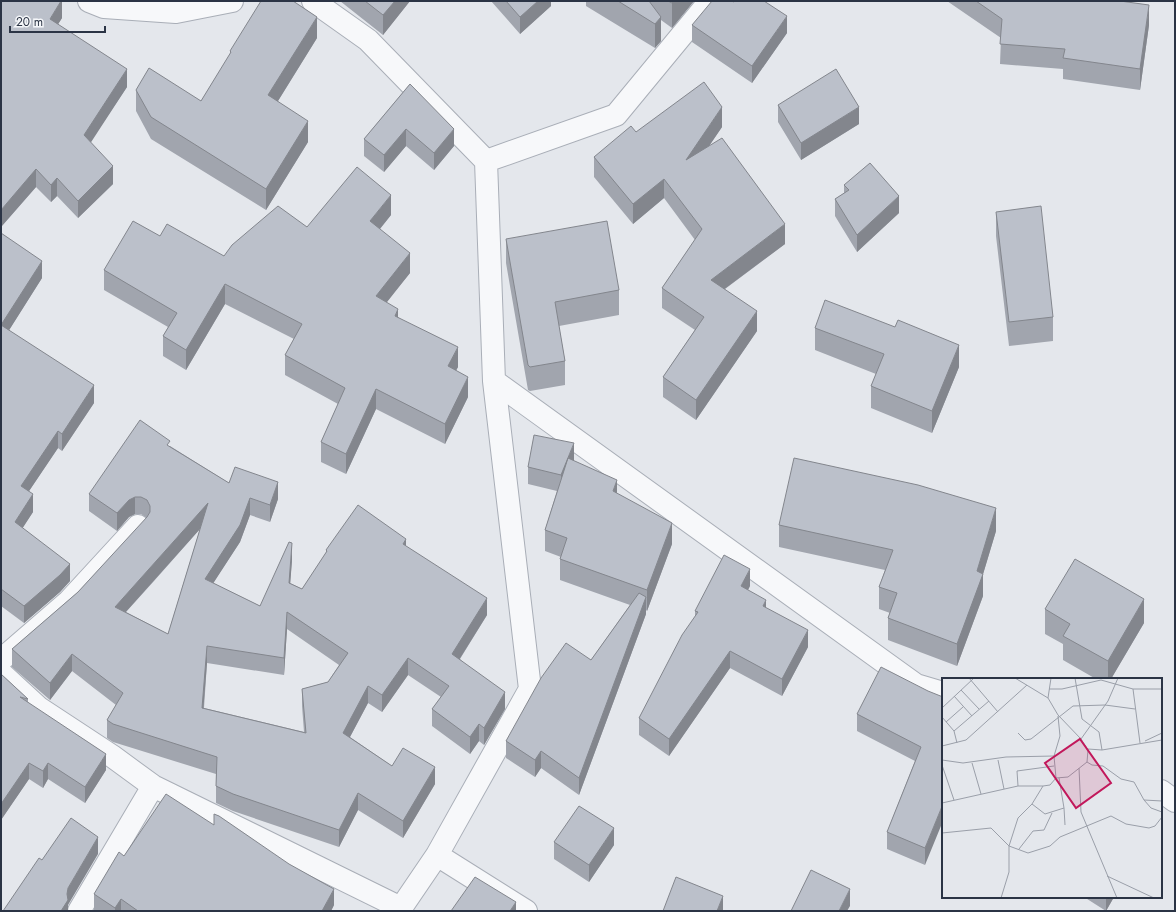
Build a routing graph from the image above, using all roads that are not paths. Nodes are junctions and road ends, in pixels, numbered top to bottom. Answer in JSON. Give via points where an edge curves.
{"nodes":[{"id":1,"x":89,"y":1,"type":"edge"},
{"id":2,"x":232,"y":1,"type":"edge"},
{"id":3,"x":313,"y":1,"type":"edge"},
{"id":4,"x":710,"y":1,"type":"edge"},
{"id":5,"x":486,"y":161,"type":"junction"},
{"id":6,"x":494,"y":381,"type":"junction"},
{"id":7,"x":138,"y":526,"type":"edge"},
{"id":8,"x":1,"y":660,"type":"edge"},
{"id":9,"x":1,"y":673,"type":"edge"},
{"id":10,"x":942,"y":693,"type":"edge"},
{"id":11,"x":153,"y":786,"type":"junction"},
{"id":12,"x":1162,"y":792,"type":"edge"},
{"id":13,"x":1175,"y":801,"type":"edge"},
{"id":14,"x":437,"y":855,"type":"junction"},
{"id":15,"x":402,"y":910,"type":"edge"},
{"id":16,"x":80,"y":911,"type":"edge"},
{"id":17,"x":526,"y":911,"type":"edge"}],
"edges":[{"from":1,"to":2,"type":"street","via":[[104,7],[176,12]]},
{"from":3,"to":5,"type":"street","via":[[368,40]]},
{"from":4,"to":5,"type":"street","via":[[616,116]]},
{"from":5,"to":6,"type":"street"},
{"from":6,"to":10,"type":"street","via":[[916,685]]},
{"from":6,"to":14,"type":"street","via":[[530,689]]},
{"from":7,"to":8,"type":"street","via":[[69,601]]},
{"from":9,"to":11,"type":"street","via":[[39,708]]},
{"from":11,"to":15,"type":"street"},
{"from":11,"to":16,"type":"street"},
{"from":12,"to":13,"type":"street"},
{"from":14,"to":15,"type":"street"},
{"from":14,"to":17,"type":"street"}]}
